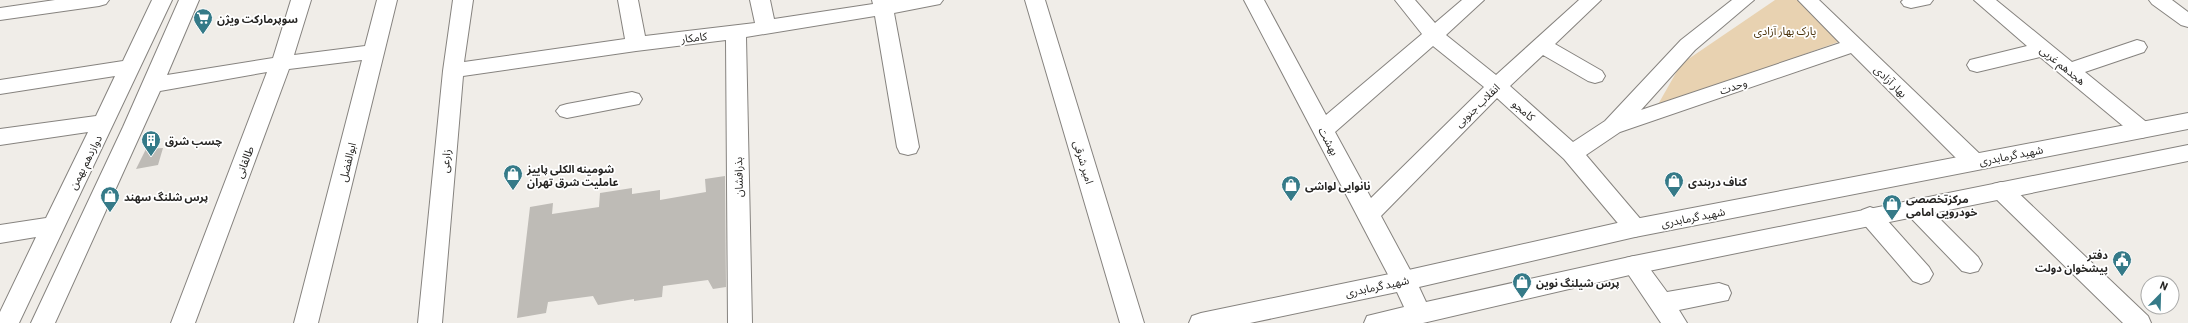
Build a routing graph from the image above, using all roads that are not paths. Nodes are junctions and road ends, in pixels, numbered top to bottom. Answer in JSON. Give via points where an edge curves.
{"nodes":[{"id":1,"x":99,"y":0,"type":"edge"},
{"id":2,"x":162,"y":0,"type":"edge"},
{"id":3,"x":189,"y":0,"type":"edge"},
{"id":4,"x":301,"y":0,"type":"edge"},
{"id":5,"x":386,"y":0,"type":"edge"},
{"id":6,"x":463,"y":0,"type":"edge"},
{"id":7,"x":628,"y":0,"type":"edge"},
{"id":8,"x":760,"y":0,"type":"edge"},
{"id":9,"x":933,"y":0,"type":"edge"},
{"id":10,"x":1036,"y":0,"type":"edge"},
{"id":11,"x":1254,"y":0,"type":"edge"},
{"id":12,"x":1405,"y":0,"type":"edge"},
{"id":13,"x":1474,"y":0,"type":"edge"},
{"id":14,"x":1591,"y":0,"type":"edge"},
{"id":15,"x":1744,"y":0,"type":"edge"},
{"id":16,"x":1808,"y":0,"type":"edge"},
{"id":17,"x":1984,"y":0,"type":"edge"},
{"id":18,"x":2159,"y":0,"type":"edge"},
{"id":19,"x":883,"y":4,"type":"edge"},
{"id":20,"x":0,"y":14,"type":"edge"},
{"id":21,"x":2188,"y":21,"type":"edge"},
{"id":22,"x":765,"y":26,"type":"junction"},
{"id":23,"x":736,"y":32,"type":"junction"},
{"id":24,"x":1434,"y":36,"type":"junction"},
{"id":25,"x":636,"y":44,"type":"junction"},
{"id":26,"x":1542,"y":45,"type":"junction"},
{"id":27,"x":1854,"y":45,"type":"junction"},
{"id":28,"x":2138,"y":47,"type":"dead end"},
{"id":29,"x":2044,"y":49,"type":"junction"},
{"id":30,"x":374,"y":52,"type":"junction"},
{"id":31,"x":281,"y":62,"type":"junction"},
{"id":32,"x":1977,"y":65,"type":"dead end"},
{"id":33,"x":129,"y":67,"type":"junction"},
{"id":34,"x":2069,"y":70,"type":"junction"},
{"id":35,"x":453,"y":71,"type":"junction"},
{"id":36,"x":1595,"y":76,"type":"dead end"},
{"id":37,"x":151,"y":85,"type":"junction"},
{"id":38,"x":1497,"y":86,"type":"junction"},
{"id":39,"x":0,"y":87,"type":"edge"},
{"id":40,"x":632,"y":99,"type":"dead end"},
{"id":41,"x":567,"y":111,"type":"dead end"},
{"id":42,"x":2188,"y":121,"type":"edge"},
{"id":43,"x":105,"y":122,"type":"junction"},
{"id":44,"x":1612,"y":127,"type":"junction"},
{"id":45,"x":1323,"y":130,"type":"junction"},
{"id":46,"x":2142,"y":130,"type":"junction"},
{"id":47,"x":0,"y":138,"type":"edge"},
{"id":48,"x":908,"y":147,"type":"dead end"},
{"id":49,"x":1572,"y":152,"type":"junction"},
{"id":50,"x":2188,"y":153,"type":"edge"},
{"id":51,"x":1974,"y":162,"type":"junction"},
{"id":52,"x":2001,"y":190,"type":"junction"},
{"id":53,"x":1914,"y":207,"type":"junction"},
{"id":54,"x":1368,"y":215,"type":"junction"},
{"id":55,"x":1870,"y":216,"type":"junction"},
{"id":56,"x":52,"y":226,"type":"junction"},
{"id":57,"x":1635,"y":228,"type":"junction"},
{"id":58,"x":0,"y":234,"type":"edge"},
{"id":59,"x":1634,"y":264,"type":"junction"},
{"id":60,"x":1970,"y":264,"type":"dead end"},
{"id":61,"x":1920,"y":274,"type":"dead end"},
{"id":62,"x":1404,"y":281,"type":"junction"},
{"id":63,"x":1719,"y":293,"type":"dead end"},
{"id":64,"x":1661,"y":303,"type":"junction"},
{"id":65,"x":1423,"y":318,"type":"edge"},
{"id":66,"x":7,"y":323,"type":"edge"},
{"id":67,"x":43,"y":323,"type":"edge"},
{"id":68,"x":183,"y":323,"type":"edge"},
{"id":69,"x":306,"y":323,"type":"edge"},
{"id":70,"x":430,"y":323,"type":"edge"},
{"id":71,"x":740,"y":323,"type":"edge"},
{"id":72,"x":1132,"y":323,"type":"edge"},
{"id":73,"x":1200,"y":323,"type":"edge"},
{"id":74,"x":1376,"y":323,"type":"edge"},
{"id":75,"x":1675,"y":323,"type":"edge"},
{"id":76,"x":2139,"y":323,"type":"edge"}],
"edges":[{"from":1,"to":20,"type":"street"},
{"from":2,"to":33,"type":"street","name":"دوازدهم بهمن"},
{"from":3,"to":37,"type":"street"},
{"from":4,"to":31,"type":"street","name":"طالقانی"},
{"from":5,"to":30,"type":"street","name":"ابوالفضل"},
{"from":6,"to":35,"type":"street","name":"زارعی"},
{"from":7,"to":25,"type":"street"},
{"from":8,"to":22,"type":"street"},
{"from":9,"to":19,"type":"street","name":"کامکار"},
{"from":10,"to":72,"type":"street","name":"امیر شرقی"},
{"from":11,"to":45,"type":"street","name":"بهشت"},
{"from":12,"to":24,"type":"street","name":"کامجو"},
{"from":13,"to":24,"type":"street"},
{"from":14,"to":26,"type":"street","name":"انقلاب جنوبی"},
{"from":15,"to":44,"type":"street","name":"وحدت","via":[[1688,46]]},
{"from":16,"to":27,"type":"street","name":"بهار آزادی"},
{"from":17,"to":29,"type":"street","name":"هجدهم غربی"},
{"from":18,"to":21,"type":"street"},
{"from":19,"to":22,"type":"street","name":"کامکار"},
{"from":19,"to":48,"type":"street"},
{"from":22,"to":23,"type":"street","name":"کامکار"},
{"from":23,"to":25,"type":"street","name":"کامکار"},
{"from":23,"to":71,"type":"street","name":"بذرافشان"},
{"from":24,"to":38,"type":"street","name":"کامجو"},
{"from":24,"to":45,"type":"street"},
{"from":25,"to":35,"type":"street","name":"کامکار"},
{"from":26,"to":36,"type":"street"},
{"from":26,"to":38,"type":"street","name":"انقلاب جنوبی"},
{"from":27,"to":44,"type":"street","name":"وحدت"},
{"from":27,"to":51,"type":"street","name":"بهار آزادی"},
{"from":28,"to":34,"type":"street"},
{"from":29,"to":32,"type":"street"},
{"from":29,"to":34,"type":"street","name":"هجدهم غربی"},
{"from":30,"to":31,"type":"street"},
{"from":30,"to":69,"type":"street","name":"ابوالفضل"},
{"from":31,"to":37,"type":"street"},
{"from":31,"to":68,"type":"street","name":"طالقانی"},
{"from":33,"to":39,"type":"street"},
{"from":33,"to":43,"type":"street","name":"دوازدهم بهمن"},
{"from":34,"to":46,"type":"street","name":"هجدهم غربی"},
{"from":35,"to":70,"type":"street","name":"زارعی"},
{"from":37,"to":67,"type":"street"},
{"from":38,"to":49,"type":"street","name":"کامجو"},
{"from":38,"to":54,"type":"street","name":"انقلاب جنوبی"},
{"from":40,"to":41,"type":"street"},
{"from":42,"to":46,"type":"street","name":"شهید گرمابدری"},
{"from":43,"to":47,"type":"street"},
{"from":43,"to":56,"type":"street","name":"دوازدهم بهمن"},
{"from":44,"to":49,"type":"street","name":"وحدت"},
{"from":45,"to":54,"type":"street","name":"بهشت"},
{"from":46,"to":51,"type":"street","name":"شهید گرمابدری"},
{"from":49,"to":57,"type":"street","name":"کامجو"},
{"from":50,"to":52,"type":"street"},
{"from":51,"to":52,"type":"street","name":"بهار آزادی"},
{"from":51,"to":57,"type":"street","name":"شهید گرمابدری"},
{"from":52,"to":53,"type":"street"},
{"from":52,"to":76,"type":"street","name":"بهار آزادی"},
{"from":53,"to":55,"type":"street"},
{"from":53,"to":60,"type":"street"},
{"from":54,"to":62,"type":"street","name":"بهشت"},
{"from":55,"to":59,"type":"street"},
{"from":55,"to":61,"type":"street"},
{"from":56,"to":58,"type":"street"},
{"from":56,"to":66,"type":"street","name":"دوازدهم بهمن"},
{"from":57,"to":62,"type":"street","name":"شهید گرمابدری"},
{"from":59,"to":64,"type":"street"},
{"from":59,"to":65,"type":"street"},
{"from":62,"to":65,"type":"street","name":"بهشت"},
{"from":62,"to":73,"type":"street","name":"شهید گرمابدری"},
{"from":63,"to":64,"type":"street"},
{"from":64,"to":75,"type":"street"},
{"from":65,"to":74,"type":"street"}]}
